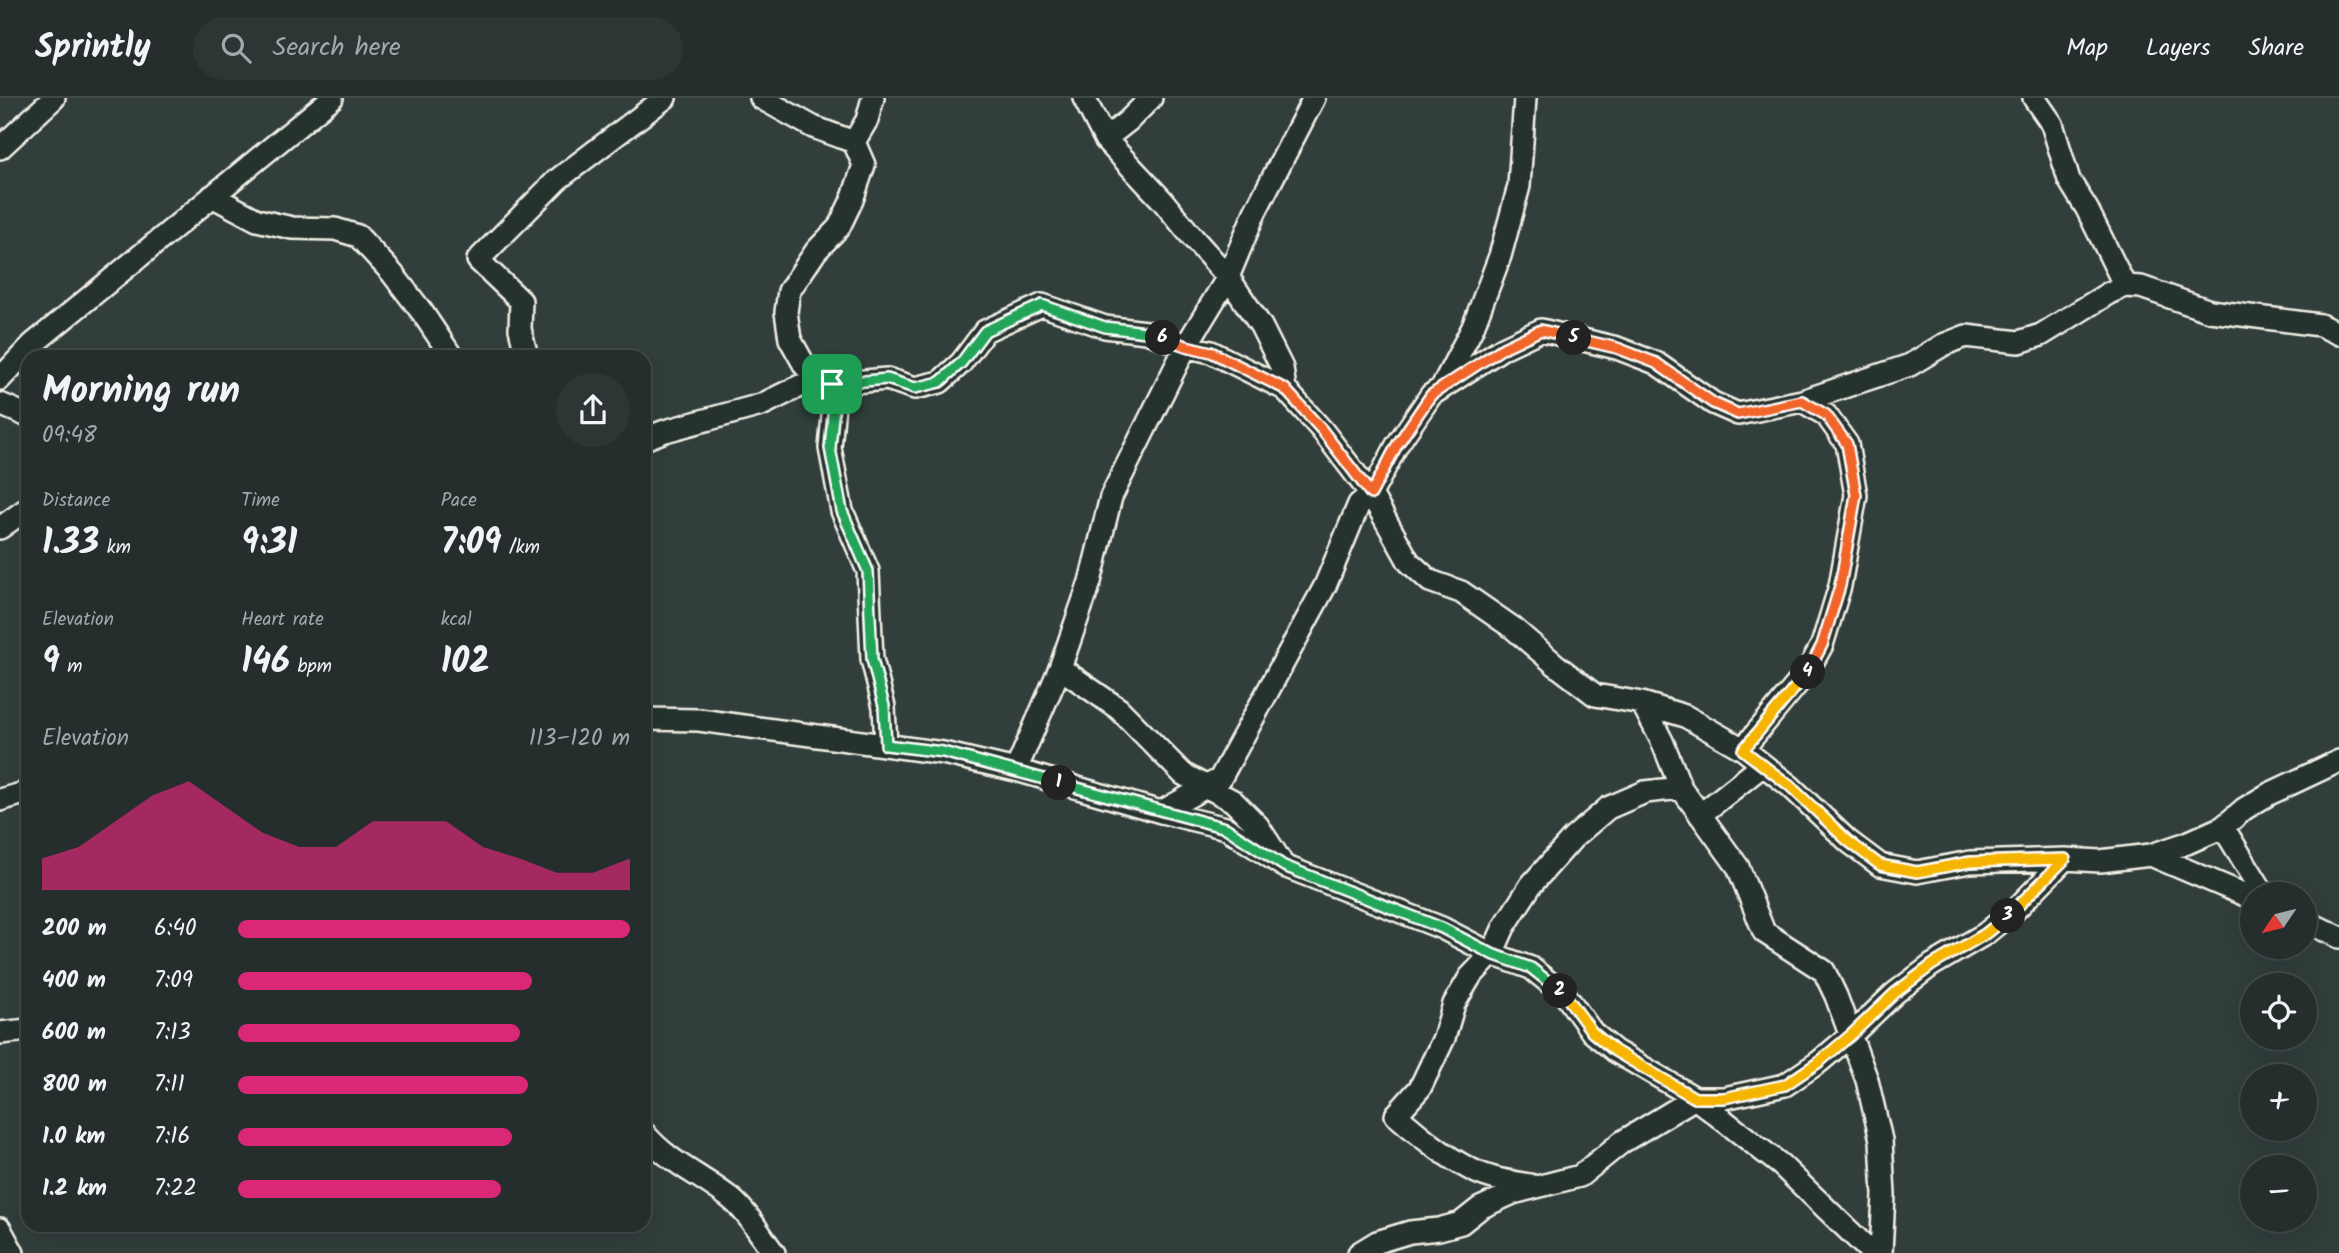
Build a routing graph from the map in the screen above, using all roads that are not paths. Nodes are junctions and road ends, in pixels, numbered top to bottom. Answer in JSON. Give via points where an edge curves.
{"nodes":[{"id":1,"x":54,"y":98,"type":"edge"},
{"id":2,"x":332,"y":98,"type":"edge"},
{"id":3,"x":665,"y":98,"type":"edge"},
{"id":4,"x":761,"y":98,"type":"edge"},
{"id":5,"x":873,"y":98,"type":"edge"},
{"id":6,"x":1084,"y":98,"type":"edge"},
{"id":7,"x":1151,"y":98,"type":"edge"},
{"id":8,"x":1314,"y":98,"type":"edge"},
{"id":9,"x":1525,"y":98,"type":"edge"},
{"id":10,"x":2034,"y":98,"type":"edge"},
{"id":11,"x":1105,"y":139,"type":"junction"},
{"id":12,"x":854,"y":142,"type":"junction"},
{"id":13,"x":0,"y":148,"type":"edge"},
{"id":14,"x":212,"y":196,"type":"junction"},
{"id":15,"x":1228,"y":277,"type":"junction"},
{"id":16,"x":2125,"y":286,"type":"junction"},
{"id":17,"x":2339,"y":334,"type":"edge"},
{"id":18,"x":1186,"y":346,"type":"junction"},
{"id":19,"x":28,"y":350,"type":"edge"},
{"id":20,"x":447,"y":350,"type":"edge"},
{"id":21,"x":525,"y":350,"type":"edge"},
{"id":22,"x":21,"y":357,"type":"edge"},
{"id":23,"x":0,"y":379,"type":"edge"},
{"id":24,"x":832,"y":384,"type":"junction"},
{"id":25,"x":1441,"y":388,"type":"junction"},
{"id":26,"x":1285,"y":389,"type":"junction"},
{"id":27,"x":1802,"y":401,"type":"junction"},
{"id":28,"x":0,"y":404,"type":"edge"},
{"id":29,"x":21,"y":413,"type":"edge"},
{"id":30,"x":651,"y":437,"type":"edge"},
{"id":31,"x":1371,"y":494,"type":"junction"},
{"id":32,"x":21,"y":513,"type":"edge"},
{"id":33,"x":0,"y":528,"type":"edge"},
{"id":34,"x":1060,"y":668,"type":"junction"},
{"id":35,"x":1642,"y":703,"type":"junction"},
{"id":36,"x":651,"y":719,"type":"edge"},
{"id":37,"x":886,"y":745,"type":"junction"},
{"id":38,"x":1743,"y":750,"type":"junction"},
{"id":39,"x":2339,"y":761,"type":"edge"},
{"id":40,"x":1763,"y":765,"type":"junction"},
{"id":41,"x":1016,"y":770,"type":"junction"},
{"id":42,"x":1208,"y":787,"type":"junction"},
{"id":43,"x":1681,"y":788,"type":"junction"},
{"id":44,"x":21,"y":794,"type":"edge"},
{"id":45,"x":0,"y":800,"type":"edge"},
{"id":46,"x":1161,"y":812,"type":"junction"},
{"id":47,"x":1700,"y":815,"type":"junction"},
{"id":48,"x":2222,"y":827,"type":"junction"},
{"id":49,"x":2151,"y":855,"type":"junction"},
{"id":50,"x":2065,"y":859,"type":"junction"},
{"id":51,"x":1284,"y":866,"type":"junction"},
{"id":52,"x":2256,"y":882,"type":"edge"},
{"id":53,"x":2240,"y":893,"type":"edge"},
{"id":54,"x":2317,"y":927,"type":"edge"},
{"id":55,"x":2339,"y":937,"type":"edge"},
{"id":56,"x":1492,"y":954,"type":"junction"},
{"id":57,"x":21,"y":1031,"type":"edge"},
{"id":58,"x":0,"y":1033,"type":"edge"},
{"id":59,"x":1851,"y":1035,"type":"junction"},
{"id":60,"x":1695,"y":1098,"type":"junction"},
{"id":61,"x":651,"y":1141,"type":"edge"},
{"id":62,"x":1535,"y":1186,"type":"junction"},
{"id":63,"x":0,"y":1229,"type":"edge"},
{"id":64,"x":13,"y":1253,"type":"edge"},
{"id":65,"x":774,"y":1253,"type":"edge"},
{"id":66,"x":1359,"y":1253,"type":"edge"},
{"id":67,"x":1872,"y":1253,"type":"edge"},
{"id":68,"x":1881,"y":1253,"type":"edge"}],
"edges":[{"from":1,"to":13,"type":"street"},
{"from":2,"to":14,"type":"street"},
{"from":3,"to":21,"type":"street","via":[[557,180],[478,260],[521,301]]},
{"from":4,"to":12,"type":"street","via":[[813,127]]},
{"from":5,"to":12,"type":"street"},
{"from":6,"to":11,"type":"street"},
{"from":7,"to":11,"type":"street"},
{"from":8,"to":15,"type":"street","via":[[1255,212]]},
{"from":9,"to":25,"type":"street","via":[[1519,186],[1500,256],[1473,327]]},
{"from":10,"to":16,"type":"street","via":[[2052,124],[2069,180]]},
{"from":11,"to":15,"type":"street"},
{"from":12,"to":24,"type":"street","via":[[864,165],[852,200],[839,227],[789,291],[786,312],[790,339],[805,366]]},
{"from":14,"to":19,"type":"street"},
{"from":14,"to":20,"type":"street","via":[[257,220],[358,236],[392,273]]},
{"from":15,"to":18,"type":"street"},
{"from":15,"to":26,"type":"street","via":[[1261,326],[1282,368]]},
{"from":16,"to":17,"type":"street","via":[[2141,287],[2210,311],[2320,325]]},
{"from":16,"to":27,"type":"street","via":[[2041,335],[2019,342],[1966,336],[1910,365]]},
{"from":18,"to":24,"type":"street","via":[[1146,332],[1105,327],[1042,305],[985,331],[940,382],[915,388],[887,379]]},
{"from":18,"to":26,"type":"street","via":[[1211,352]]},
{"from":18,"to":34,"type":"street","via":[[1111,497],[1090,582]]},
{"from":22,"to":23,"type":"street"},
{"from":24,"to":30,"type":"street","via":[[800,386],[761,405]]},
{"from":24,"to":37,"type":"street","via":[[830,448],[842,511],[868,571],[872,659],[884,706]]},
{"from":25,"to":27,"type":"street","via":[[1541,330],[1617,348],[1656,363],[1713,403],[1738,414]]},
{"from":25,"to":31,"type":"street","via":[[1431,395],[1397,445]]},
{"from":26,"to":31,"type":"street"},
{"from":27,"to":38,"type":"street","via":[[1826,415],[1847,444],[1856,495],[1840,586],[1822,645],[1807,672]]},
{"from":28,"to":29,"type":"street"},
{"from":31,"to":35,"type":"street","via":[[1409,562],[1430,581],[1461,592],[1595,695]]},
{"from":31,"to":42,"type":"street","via":[[1359,504],[1325,586],[1240,744],[1220,779]]},
{"from":32,"to":33,"type":"street"},
{"from":34,"to":41,"type":"street"},
{"from":34,"to":42,"type":"street","via":[[1119,709],[1183,774]]},
{"from":35,"to":38,"type":"street","via":[[1685,716]]},
{"from":35,"to":43,"type":"street"},
{"from":36,"to":37,"type":"street","via":[[699,720]]},
{"from":37,"to":41,"type":"street","via":[[943,752]]},
{"from":38,"to":40,"type":"street"},
{"from":39,"to":48,"type":"street","via":[[2269,794]]},
{"from":40,"to":47,"type":"street"},
{"from":40,"to":50,"type":"street","via":[[1880,865],[1917,872],[1970,862]]},
{"from":41,"to":46,"type":"street"},
{"from":42,"to":46,"type":"street"},
{"from":42,"to":51,"type":"street","via":[[1233,800],[1258,826]]},
{"from":43,"to":47,"type":"street"},
{"from":43,"to":56,"type":"street","via":[[1645,792],[1608,808],[1573,838],[1531,886]]},
{"from":44,"to":45,"type":"street"},
{"from":46,"to":51,"type":"street","via":[[1226,828]]},
{"from":47,"to":59,"type":"street","via":[[1738,867],[1764,932],[1824,971]]},
{"from":48,"to":49,"type":"street"},
{"from":48,"to":52,"type":"street"},
{"from":49,"to":50,"type":"street","via":[[2100,861]]},
{"from":49,"to":53,"type":"street"},
{"from":50,"to":59,"type":"street","via":[[2016,909],[1895,993]]},
{"from":51,"to":56,"type":"street","via":[[1442,928]]},
{"from":54,"to":55,"type":"street"},
{"from":56,"to":60,"type":"street","via":[[1531,968],[1566,996],[1592,1032],[1615,1051]]},
{"from":56,"to":62,"type":"street","via":[[1470,976],[1454,1004],[1427,1076],[1396,1115],[1471,1170],[1504,1182]]},
{"from":57,"to":58,"type":"street"},
{"from":59,"to":60,"type":"street","via":[[1785,1085],[1724,1098]]},
{"from":59,"to":68,"type":"street","via":[[1881,1140]]},
{"from":60,"to":62,"type":"street","via":[[1622,1142],[1580,1176]]},
{"from":60,"to":67,"type":"street","via":[[1781,1165]]},
{"from":61,"to":65,"type":"street","via":[[734,1202]]},
{"from":62,"to":66,"type":"street","via":[[1480,1208],[1461,1223],[1410,1232]]},
{"from":63,"to":64,"type":"street"}]}
